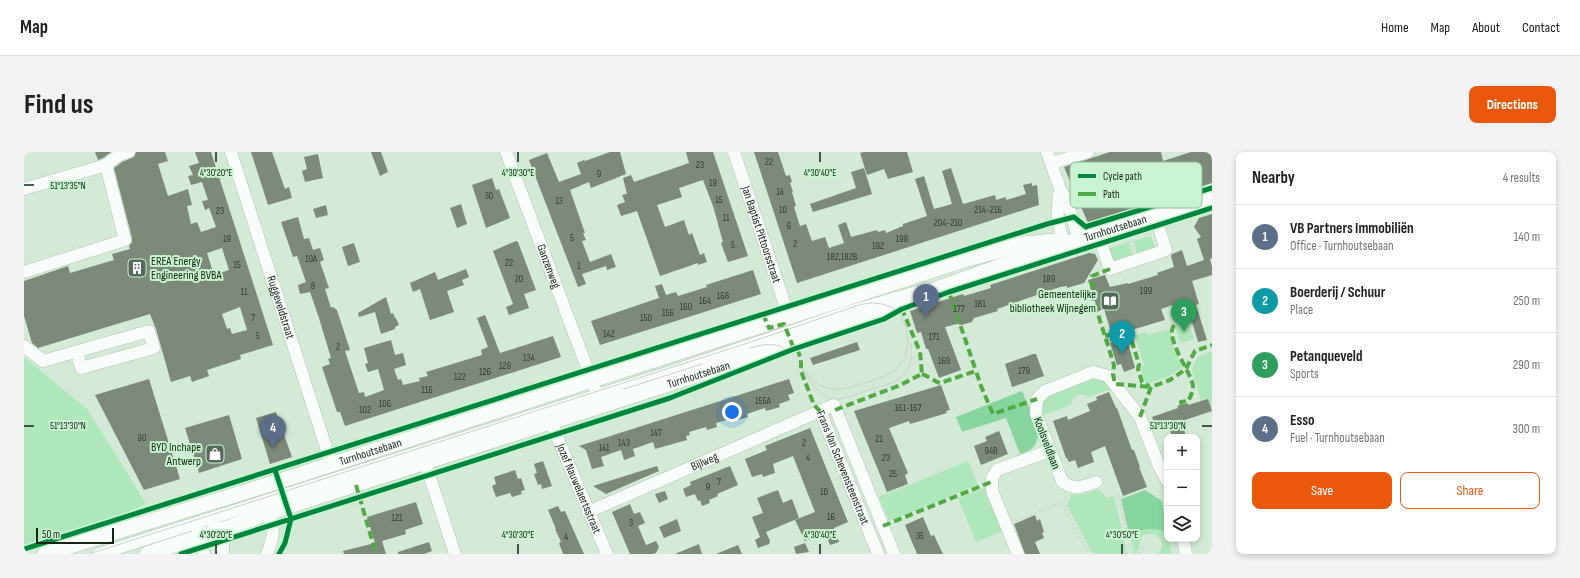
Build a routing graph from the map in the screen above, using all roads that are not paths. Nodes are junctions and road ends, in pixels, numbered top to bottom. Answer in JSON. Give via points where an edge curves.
{"nodes":[{"id":1,"x":231,"y":152,"type":"edge"},
{"id":2,"x":506,"y":152,"type":"edge"},
{"id":3,"x":734,"y":152,"type":"edge"},
{"id":4,"x":1088,"y":152,"type":"edge"},
{"id":5,"x":123,"y":153,"type":"edge"},
{"id":6,"x":1050,"y":158,"type":"edge"},
{"id":7,"x":106,"y":165,"type":"junction"},
{"id":8,"x":24,"y":189,"type":"edge"},
{"id":9,"x":1060,"y":189,"type":"junction"},
{"id":10,"x":1212,"y":198,"type":"edge"},
{"id":11,"x":1202,"y":201,"type":"edge"},
{"id":12,"x":1180,"y":208,"type":"edge"},
{"id":13,"x":1155,"y":216,"type":"junction"},
{"id":14,"x":1098,"y":234,"type":"junction"},
{"id":15,"x":1079,"y":240,"type":"junction"},
{"id":16,"x":1064,"y":244,"type":"junction"},
{"id":17,"x":964,"y":260,"type":"junction"},
{"id":18,"x":24,"y":272,"type":"edge"},
{"id":19,"x":920,"y":274,"type":"junction"},
{"id":20,"x":970,"y":277,"type":"junction"},
{"id":21,"x":942,"y":287,"type":"junction"},
{"id":22,"x":872,"y":305,"type":"junction"},
{"id":23,"x":789,"y":317,"type":"junction"},
{"id":24,"x":24,"y":346,"type":"edge"},
{"id":25,"x":77,"y":351,"type":"junction"},
{"id":26,"x":592,"y":380,"type":"junction"},
{"id":27,"x":597,"y":395,"type":"junction"},
{"id":28,"x":546,"y":410,"type":"junction"},
{"id":29,"x":590,"y":410,"type":"junction"},
{"id":30,"x":820,"y":411,"type":"junction"},
{"id":31,"x":1049,"y":451,"type":"junction"},
{"id":32,"x":425,"y":462,"type":"junction"},
{"id":33,"x":331,"y":463,"type":"junction"},
{"id":34,"x":1164,"y":475,"type":"edge"},
{"id":35,"x":1096,"y":482,"type":"dead end"},
{"id":36,"x":259,"y":486,"type":"junction"},
{"id":37,"x":198,"y":505,"type":"junction"},
{"id":38,"x":266,"y":507,"type":"junction"},
{"id":39,"x":588,"y":512,"type":"junction"},
{"id":40,"x":214,"y":525,"type":"junction"},
{"id":41,"x":198,"y":530,"type":"junction"},
{"id":42,"x":1184,"y":542,"type":"edge"},
{"id":43,"x":45,"y":554,"type":"edge"},
{"id":44,"x":99,"y":554,"type":"edge"},
{"id":45,"x":147,"y":554,"type":"edge"},
{"id":46,"x":204,"y":554,"type":"edge"},
{"id":47,"x":223,"y":554,"type":"edge"},
{"id":48,"x":267,"y":554,"type":"edge"},
{"id":49,"x":455,"y":554,"type":"edge"},
{"id":50,"x":607,"y":554,"type":"edge"},
{"id":51,"x":878,"y":554,"type":"edge"},
{"id":52,"x":894,"y":554,"type":"edge"},
{"id":53,"x":1018,"y":554,"type":"edge"},
{"id":54,"x":1186,"y":554,"type":"edge"}],
"edges":[{"from":1,"to":33,"type":"street","name":"Ruggeveldstraat"},
{"from":2,"to":26,"type":"street","name":"Ganzenweg"},
{"from":3,"to":23,"type":"street","name":"Jan Baptist Pittoorsstraat"},
{"from":4,"to":6,"type":"street"},
{"from":5,"to":7,"type":"street"},
{"from":6,"to":9,"type":"street"},
{"from":7,"to":8,"type":"street"},
{"from":7,"to":18,"type":"street","via":[[125,240]]},
{"from":9,"to":15,"type":"street","via":[[1067,202]]},
{"from":9,"to":16,"type":"street","via":[[1057,221]]},
{"from":10,"to":11,"type":"main road","name":"Turnhoutsebaan"},
{"from":12,"to":13,"type":"main road","name":"Turnhoutsebaan"},
{"from":13,"to":14,"type":"main road","name":"Turnhoutsebaan"},
{"from":13,"to":14,"type":"street","via":[[1166,250],[1110,269]]},
{"from":14,"to":15,"type":"main road","name":"Turnhoutsebaan"},
{"from":15,"to":16,"type":"main road","name":"Turnhoutsebaan"},
{"from":16,"to":17,"type":"main road","name":"Turnhoutsebaan","via":[[1053,241],[1024,244]]},
{"from":16,"to":20,"type":"main road","name":"Turnhoutsebaan"},
{"from":17,"to":19,"type":"main road","name":"Turnhoutsebaan"},
{"from":17,"to":20,"type":"main road"},
{"from":19,"to":22,"type":"street","name":"Turnhoutsebaan"},
{"from":19,"to":23,"type":"main road","name":"Turnhoutsebaan"},
{"from":20,"to":21,"type":"main road","name":"Turnhoutsebaan"},
{"from":21,"to":22,"type":"street","name":"Turnhoutsebaan"},
{"from":21,"to":29,"type":"main road","name":"Turnhoutsebaan","via":[[869,318]]},
{"from":22,"to":27,"type":"street","name":"Turnhoutsebaan"},
{"from":23,"to":26,"type":"main road","name":"Turnhoutsebaan"},
{"from":24,"to":25,"type":"street","via":[[43,361]]},
{"from":25,"to":25,"type":"street","via":[[149,331],[154,348],[81,368]]},
{"from":26,"to":27,"type":"street"},
{"from":26,"to":28,"type":"main road","name":"Turnhoutsebaan"},
{"from":27,"to":28,"type":"street","name":"Turnhoutsebaan"},
{"from":27,"to":29,"type":"street"},
{"from":28,"to":29,"type":"main road","name":"Turnhoutsebaan"},
{"from":28,"to":32,"type":"main road","name":"Turnhoutsebaan"},
{"from":28,"to":33,"type":"main road","name":"Turnhoutsebaan"},
{"from":28,"to":38,"type":"street","name":"Turnhoutsebaan"},
{"from":28,"to":39,"type":"street","name":"Jozef Nauwelaertsstraat"},
{"from":30,"to":39,"type":"street","name":"Bijlweg"},
{"from":30,"to":51,"type":"street","name":"Frans Van Schevensteenstraat"},
{"from":30,"to":52,"type":"street","name":"Frans Van Schevensteenstraat","via":[[834,405]]},
{"from":31,"to":34,"type":"street","name":"Koolsveldlaan","via":[[1036,414],[1040,394],[1093,372],[1103,374],[1115,384],[1140,417]]},
{"from":31,"to":35,"type":"street","name":"Koolsveldlaan","via":[[1062,481],[1070,487]]},
{"from":31,"to":53,"type":"street","via":[[997,470],[991,482],[992,491]]},
{"from":32,"to":38,"type":"main road","name":"Turnhoutsebaan"},
{"from":32,"to":49,"type":"street"},
{"from":33,"to":36,"type":"main road","name":"Turnhoutsebaan"},
{"from":36,"to":37,"type":"main road","name":"Turnhoutsebaan"},
{"from":36,"to":38,"type":"street"},
{"from":37,"to":40,"type":"street"},
{"from":37,"to":41,"type":"street"},
{"from":37,"to":43,"type":"main road","name":"Turnhoutsebaan"},
{"from":38,"to":40,"type":"main road","name":"Turnhoutsebaan"},
{"from":38,"to":48,"type":"street","via":[[273,534]]},
{"from":39,"to":50,"type":"street","name":"Jozef Nauwelaertsstraat"},
{"from":40,"to":41,"type":"main road","name":"Turnhoutsebaan"},
{"from":40,"to":47,"type":"street","via":[[223,545]]},
{"from":41,"to":44,"type":"street","name":"Turnhoutsebaan"},
{"from":41,"to":45,"type":"main road","name":"Turnhoutsebaan"},
{"from":41,"to":46,"type":"street"},
{"from":42,"to":54,"type":"street"}]}
